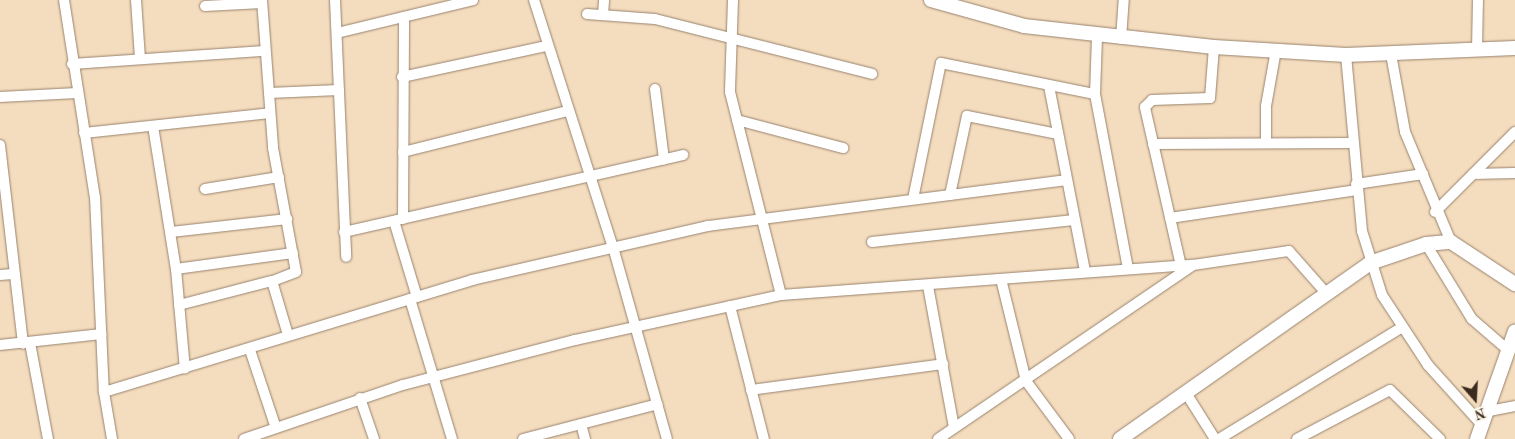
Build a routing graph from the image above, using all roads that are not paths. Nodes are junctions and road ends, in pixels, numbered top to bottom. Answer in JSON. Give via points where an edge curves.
{"nodes":[{"id":1,"x":64,"y":0,"type":"edge"},
{"id":2,"x":136,"y":0,"type":"edge"},
{"id":3,"x":335,"y":0,"type":"edge"},
{"id":4,"x":474,"y":0,"type":"edge"},
{"id":5,"x":534,"y":0,"type":"edge"},
{"id":6,"x":604,"y":0,"type":"edge"},
{"id":7,"x":733,"y":0,"type":"edge"},
{"id":8,"x":931,"y":0,"type":"edge"},
{"id":9,"x":1124,"y":0,"type":"edge"},
{"id":10,"x":1478,"y":0,"type":"edge"},
{"id":11,"x":262,"y":2,"type":"edge"},
{"id":12,"x":205,"y":6,"type":"dead end"},
{"id":13,"x":587,"y":14,"type":"dead end"},
{"id":14,"x":603,"y":14,"type":"junction"},
{"id":15,"x":404,"y":17,"type":"junction"},
{"id":16,"x":337,"y":33,"type":"junction"},
{"id":17,"x":1097,"y":37,"type":"junction"},
{"id":18,"x":731,"y":38,"type":"junction"},
{"id":19,"x":1121,"y":39,"type":"junction"},
{"id":20,"x":546,"y":46,"type":"junction"},
{"id":21,"x":1214,"y":47,"type":"junction"},
{"id":22,"x":1515,"y":48,"type":"edge"},
{"id":23,"x":1276,"y":50,"type":"junction"},
{"id":24,"x":1477,"y":50,"type":"junction"},
{"id":25,"x":265,"y":51,"type":"junction"},
{"id":26,"x":1390,"y":54,"type":"junction"},
{"id":27,"x":1346,"y":55,"type":"junction"},
{"id":28,"x":140,"y":59,"type":"junction"},
{"id":29,"x":72,"y":64,"type":"junction"},
{"id":30,"x":872,"y":74,"type":"dead end"},
{"id":31,"x":402,"y":76,"type":"junction"},
{"id":32,"x":1049,"y":86,"type":"junction"},
{"id":33,"x":655,"y":88,"type":"dead end"},
{"id":34,"x":339,"y":90,"type":"junction"},
{"id":35,"x":77,"y":93,"type":"junction"},
{"id":36,"x":269,"y":93,"type":"junction"},
{"id":37,"x":1095,"y":94,"type":"junction"},
{"id":38,"x":0,"y":97,"type":"edge"},
{"id":39,"x":568,"y":111,"type":"junction"},
{"id":40,"x":270,"y":113,"type":"junction"},
{"id":41,"x":737,"y":120,"type":"junction"},
{"id":42,"x":153,"y":126,"type":"junction"},
{"id":43,"x":1515,"y":132,"type":"edge"},
{"id":44,"x":84,"y":133,"type":"junction"},
{"id":45,"x":1058,"y":134,"type":"junction"},
{"id":46,"x":1266,"y":143,"type":"junction"},
{"id":47,"x":1352,"y":143,"type":"junction"},
{"id":48,"x":1153,"y":144,"type":"junction"},
{"id":49,"x":0,"y":145,"type":"edge"},
{"id":50,"x":843,"y":148,"type":"dead end"},
{"id":51,"x":403,"y":152,"type":"junction"},
{"id":52,"x":683,"y":154,"type":"dead end"},
{"id":53,"x":664,"y":159,"type":"junction"},
{"id":54,"x":1515,"y":173,"type":"edge"},
{"id":55,"x":1424,"y":174,"type":"junction"},
{"id":56,"x":1473,"y":174,"type":"junction"},
{"id":57,"x":589,"y":175,"type":"junction"},
{"id":58,"x":279,"y":177,"type":"junction"},
{"id":59,"x":1066,"y":180,"type":"junction"},
{"id":60,"x":1357,"y":187,"type":"junction"},
{"id":61,"x":205,"y":189,"type":"dead end"},
{"id":62,"x":950,"y":194,"type":"junction"},
{"id":63,"x":913,"y":200,"type":"junction"},
{"id":64,"x":1435,"y":212,"type":"junction"},
{"id":65,"x":762,"y":217,"type":"junction"},
{"id":66,"x":1170,"y":218,"type":"junction"},
{"id":67,"x":287,"y":219,"type":"junction"},
{"id":68,"x":399,"y":220,"type":"junction"},
{"id":69,"x":1074,"y":220,"type":"junction"},
{"id":70,"x":171,"y":232,"type":"junction"},
{"id":71,"x":344,"y":232,"type":"junction"},
{"id":72,"x":872,"y":242,"type":"dead end"},
{"id":73,"x":1450,"y":242,"type":"junction"},
{"id":74,"x":1426,"y":244,"type":"junction"},
{"id":75,"x":613,"y":247,"type":"junction"},
{"id":76,"x":293,"y":253,"type":"junction"},
{"id":77,"x":346,"y":257,"type":"dead end"},
{"id":78,"x":1370,"y":263,"type":"junction"},
{"id":79,"x":1193,"y":265,"type":"junction"},
{"id":80,"x":1181,"y":266,"type":"junction"},
{"id":81,"x":1128,"y":268,"type":"junction"},
{"id":82,"x":176,"y":269,"type":"junction"},
{"id":83,"x":1084,"y":271,"type":"junction"},
{"id":84,"x":13,"y":274,"type":"junction"},
{"id":85,"x":0,"y":275,"type":"edge"},
{"id":86,"x":1001,"y":279,"type":"junction"},
{"id":87,"x":272,"y":281,"type":"junction"},
{"id":88,"x":1515,"y":284,"type":"edge"},
{"id":89,"x":928,"y":286,"type":"junction"},
{"id":90,"x":1326,"y":293,"type":"junction"},
{"id":91,"x":781,"y":295,"type":"junction"},
{"id":92,"x":414,"y":298,"type":"junction"},
{"id":93,"x":180,"y":306,"type":"junction"},
{"id":94,"x":730,"y":306,"type":"junction"},
{"id":95,"x":635,"y":327,"type":"junction"},
{"id":96,"x":1401,"y":328,"type":"junction"},
{"id":97,"x":1515,"y":331,"type":"edge"},
{"id":98,"x":101,"y":334,"type":"junction"},
{"id":99,"x":288,"y":335,"type":"junction"},
{"id":100,"x":27,"y":343,"type":"junction"},
{"id":101,"x":0,"y":345,"type":"edge"},
{"id":102,"x":250,"y":350,"type":"junction"},
{"id":103,"x":1509,"y":351,"type":"junction"},
{"id":104,"x":943,"y":364,"type":"junction"},
{"id":105,"x":185,"y":369,"type":"junction"},
{"id":106,"x":434,"y":376,"type":"junction"},
{"id":107,"x":1026,"y":381,"type":"junction"},
{"id":108,"x":751,"y":390,"type":"junction"},
{"id":109,"x":104,"y":392,"type":"junction"},
{"id":110,"x":1186,"y":393,"type":"junction"},
{"id":111,"x":360,"y":398,"type":"junction"},
{"id":112,"x":658,"y":404,"type":"junction"},
{"id":113,"x":1515,"y":406,"type":"edge"},
{"id":114,"x":1488,"y":411,"type":"junction"},
{"id":115,"x":581,"y":424,"type":"junction"},
{"id":116,"x":276,"y":428,"type":"junction"},
{"id":117,"x":954,"y":428,"type":"junction"},
{"id":118,"x":1480,"y":432,"type":"edge"},
{"id":119,"x":48,"y":439,"type":"edge"},
{"id":120,"x":112,"y":439,"type":"edge"},
{"id":121,"x":244,"y":439,"type":"edge"},
{"id":122,"x":374,"y":439,"type":"edge"},
{"id":123,"x":452,"y":439,"type":"edge"},
{"id":124,"x":523,"y":439,"type":"edge"},
{"id":125,"x":585,"y":439,"type":"edge"},
{"id":126,"x":667,"y":439,"type":"edge"},
{"id":127,"x":764,"y":439,"type":"edge"},
{"id":128,"x":938,"y":439,"type":"edge"},
{"id":129,"x":1069,"y":439,"type":"edge"},
{"id":130,"x":1120,"y":439,"type":"edge"},
{"id":131,"x":1215,"y":439,"type":"edge"},
{"id":132,"x":1219,"y":439,"type":"edge"},
{"id":133,"x":1298,"y":439,"type":"edge"},
{"id":134,"x":1440,"y":439,"type":"edge"}],
"edges":[{"from":1,"to":29,"type":"street"},
{"from":2,"to":28,"type":"street"},
{"from":3,"to":16,"type":"street"},
{"from":4,"to":15,"type":"street"},
{"from":5,"to":20,"type":"street"},
{"from":6,"to":14,"type":"street"},
{"from":7,"to":18,"type":"street"},
{"from":8,"to":17,"type":"street","via":[[1024,26]]},
{"from":9,"to":19,"type":"street"},
{"from":10,"to":24,"type":"street"},
{"from":11,"to":12,"type":"street"},
{"from":11,"to":25,"type":"street"},
{"from":13,"to":14,"type":"street"},
{"from":14,"to":18,"type":"street","via":[[656,19]]},
{"from":15,"to":16,"type":"street"},
{"from":15,"to":31,"type":"street"},
{"from":16,"to":34,"type":"street"},
{"from":17,"to":19,"type":"street"},
{"from":17,"to":37,"type":"street"},
{"from":18,"to":30,"type":"street"},
{"from":18,"to":41,"type":"street","via":[[730,92]]},
{"from":19,"to":21,"type":"street"},
{"from":20,"to":31,"type":"street"},
{"from":20,"to":39,"type":"street"},
{"from":21,"to":23,"type":"street"},
{"from":21,"to":48,"type":"street","via":[[1210,98],[1147,102]]},
{"from":22,"to":24,"type":"street"},
{"from":23,"to":27,"type":"street"},
{"from":23,"to":46,"type":"street","via":[[1266,106]]},
{"from":24,"to":26,"type":"street"},
{"from":25,"to":28,"type":"street"},
{"from":25,"to":36,"type":"street"},
{"from":26,"to":27,"type":"street"},
{"from":26,"to":55,"type":"street","via":[[1405,132]]},
{"from":27,"to":47,"type":"street"},
{"from":28,"to":29,"type":"street"},
{"from":29,"to":35,"type":"street"},
{"from":31,"to":51,"type":"street"},
{"from":32,"to":37,"type":"street"},
{"from":32,"to":45,"type":"street"},
{"from":32,"to":63,"type":"street","via":[[940,63]]},
{"from":33,"to":53,"type":"street"},
{"from":34,"to":36,"type":"street"},
{"from":34,"to":71,"type":"street"},
{"from":35,"to":38,"type":"street"},
{"from":35,"to":44,"type":"street"},
{"from":36,"to":40,"type":"street"},
{"from":37,"to":81,"type":"street"},
{"from":39,"to":51,"type":"street"},
{"from":39,"to":57,"type":"street"},
{"from":40,"to":42,"type":"street"},
{"from":40,"to":58,"type":"street"},
{"from":41,"to":50,"type":"street"},
{"from":41,"to":65,"type":"street"},
{"from":42,"to":44,"type":"street"},
{"from":42,"to":70,"type":"street"},
{"from":43,"to":56,"type":"street"},
{"from":44,"to":98,"type":"street","via":[[95,198]]},
{"from":45,"to":59,"type":"street"},
{"from":45,"to":62,"type":"street","via":[[967,116]]},
{"from":46,"to":47,"type":"street"},
{"from":46,"to":48,"type":"street"},
{"from":47,"to":60,"type":"street"},
{"from":48,"to":66,"type":"street"},
{"from":49,"to":84,"type":"street"},
{"from":51,"to":68,"type":"street"},
{"from":52,"to":53,"type":"street"},
{"from":53,"to":57,"type":"street"},
{"from":54,"to":56,"type":"street"},
{"from":55,"to":60,"type":"street"},
{"from":55,"to":64,"type":"street"},
{"from":56,"to":64,"type":"street"},
{"from":57,"to":68,"type":"street"},
{"from":57,"to":75,"type":"street"},
{"from":58,"to":61,"type":"street"},
{"from":58,"to":67,"type":"street"},
{"from":59,"to":62,"type":"street"},
{"from":59,"to":69,"type":"street"},
{"from":60,"to":66,"type":"street"},
{"from":60,"to":78,"type":"street"},
{"from":62,"to":63,"type":"street"},
{"from":63,"to":65,"type":"street"},
{"from":64,"to":73,"type":"street"},
{"from":65,"to":75,"type":"street"},
{"from":65,"to":91,"type":"street"},
{"from":66,"to":80,"type":"street"},
{"from":67,"to":70,"type":"street"},
{"from":67,"to":76,"type":"street"},
{"from":68,"to":71,"type":"street"},
{"from":68,"to":92,"type":"street"},
{"from":69,"to":72,"type":"street"},
{"from":69,"to":83,"type":"street"},
{"from":70,"to":82,"type":"street"},
{"from":71,"to":77,"type":"street"},
{"from":73,"to":74,"type":"street"},
{"from":73,"to":88,"type":"street"},
{"from":74,"to":78,"type":"street"},
{"from":74,"to":103,"type":"street","via":[[1472,320]]},
{"from":75,"to":92,"type":"street"},
{"from":75,"to":95,"type":"street"},
{"from":76,"to":82,"type":"street"},
{"from":76,"to":87,"type":"street","via":[[296,272]]},
{"from":78,"to":90,"type":"street"},
{"from":78,"to":96,"type":"street"},
{"from":79,"to":80,"type":"street"},
{"from":79,"to":90,"type":"street","via":[[1293,252]]},
{"from":79,"to":107,"type":"street"},
{"from":80,"to":81,"type":"street"},
{"from":81,"to":83,"type":"street"},
{"from":82,"to":93,"type":"street"},
{"from":83,"to":86,"type":"street"},
{"from":84,"to":85,"type":"street"},
{"from":84,"to":100,"type":"street"},
{"from":86,"to":89,"type":"street"},
{"from":86,"to":107,"type":"street"},
{"from":87,"to":93,"type":"street"},
{"from":87,"to":99,"type":"street"},
{"from":89,"to":91,"type":"street"},
{"from":89,"to":104,"type":"street"},
{"from":90,"to":110,"type":"street"},
{"from":91,"to":94,"type":"street"},
{"from":92,"to":99,"type":"street"},
{"from":92,"to":106,"type":"street"},
{"from":93,"to":105,"type":"street"},
{"from":94,"to":95,"type":"street"},
{"from":94,"to":108,"type":"street"},
{"from":95,"to":106,"type":"street"},
{"from":95,"to":112,"type":"street"},
{"from":96,"to":118,"type":"street"},
{"from":96,"to":132,"type":"street"},
{"from":97,"to":103,"type":"street"},
{"from":98,"to":100,"type":"street"},
{"from":98,"to":109,"type":"street"},
{"from":99,"to":102,"type":"street"},
{"from":100,"to":101,"type":"street"},
{"from":100,"to":119,"type":"street"},
{"from":102,"to":105,"type":"street"},
{"from":102,"to":116,"type":"street"},
{"from":103,"to":114,"type":"street"},
{"from":104,"to":108,"type":"street"},
{"from":104,"to":117,"type":"street"},
{"from":105,"to":109,"type":"street"},
{"from":106,"to":111,"type":"street"},
{"from":106,"to":123,"type":"street"},
{"from":107,"to":117,"type":"street"},
{"from":107,"to":129,"type":"street"},
{"from":108,"to":127,"type":"street"},
{"from":109,"to":120,"type":"street"},
{"from":110,"to":130,"type":"street"},
{"from":110,"to":131,"type":"street"},
{"from":111,"to":116,"type":"street"},
{"from":111,"to":122,"type":"street"},
{"from":112,"to":115,"type":"street"},
{"from":112,"to":126,"type":"street"},
{"from":113,"to":114,"type":"street"},
{"from":114,"to":118,"type":"street"},
{"from":115,"to":124,"type":"street"},
{"from":115,"to":125,"type":"street"},
{"from":116,"to":121,"type":"street"},
{"from":117,"to":128,"type":"street"},
{"from":133,"to":134,"type":"street","via":[[1390,390]]}]}
